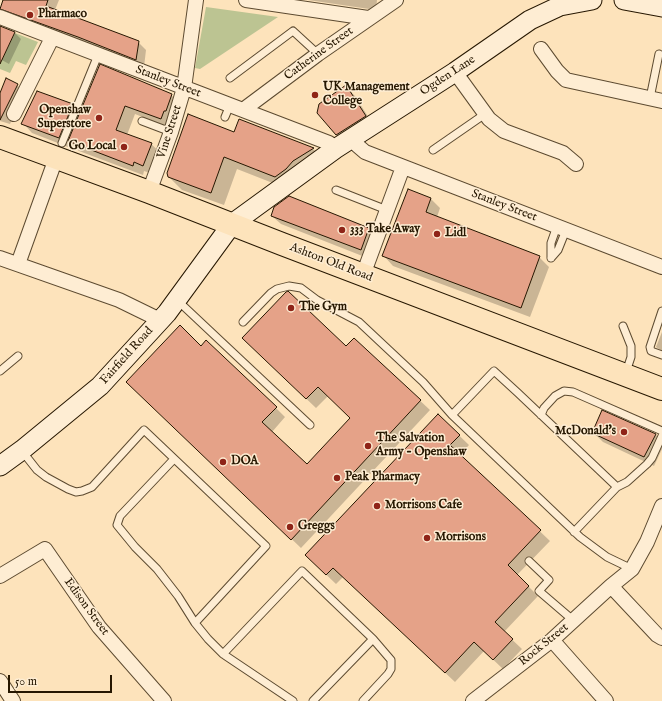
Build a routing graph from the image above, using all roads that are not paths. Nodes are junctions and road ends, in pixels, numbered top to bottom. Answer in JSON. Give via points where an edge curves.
{"nodes":[{"id":1,"x":196,"y":0,"type":"edge"},
{"id":2,"x":246,"y":0,"type":"edge"},
{"id":3,"x":396,"y":0,"type":"edge"},
{"id":4,"x":592,"y":0,"type":"edge"},
{"id":5,"x":624,"y":0,"type":"edge"},
{"id":6,"x":558,"y":3,"type":"edge"},
{"id":7,"x":330,"y":6,"type":"edge"},
{"id":8,"x":662,"y":7,"type":"edge"},
{"id":9,"x":0,"y":17,"type":"edge"},
{"id":10,"x":368,"y":18,"type":"junction"},
{"id":11,"x":52,"y":38,"type":"junction"},
{"id":12,"x":541,"y":49,"type":"dead end"},
{"id":13,"x":318,"y":54,"type":"junction"},
{"id":14,"x":659,"y":54,"type":"dead end"},
{"id":15,"x":98,"y":55,"type":"junction"},
{"id":16,"x":455,"y":72,"type":"junction"},
{"id":17,"x":230,"y":78,"type":"dead end"},
{"id":18,"x":184,"y":88,"type":"junction"},
{"id":19,"x":656,"y":99,"type":"edge"},
{"id":20,"x":233,"y":111,"type":"junction"},
{"id":21,"x":14,"y":114,"type":"dead end"},
{"id":22,"x":485,"y":114,"type":"junction"},
{"id":23,"x":142,"y":121,"type":"dead end"},
{"id":24,"x":171,"y":132,"type":"junction"},
{"id":25,"x":0,"y":137,"type":"edge"},
{"id":26,"x":352,"y":138,"type":"junction"},
{"id":27,"x":335,"y":149,"type":"junction"},
{"id":28,"x":59,"y":150,"type":"junction"},
{"id":29,"x":433,"y":150,"type":"dead end"},
{"id":30,"x":576,"y":164,"type":"dead end"},
{"id":31,"x":403,"y":167,"type":"junction"},
{"id":32,"x":336,"y":190,"type":"dead end"},
{"id":33,"x":149,"y":192,"type":"junction"},
{"id":34,"x":387,"y":210,"type":"junction"},
{"id":35,"x":232,"y":224,"type":"junction"},
{"id":36,"x":0,"y":258,"type":"edge"},
{"id":37,"x":18,"y":264,"type":"junction"},
{"id":38,"x":662,"y":267,"type":"edge"},
{"id":39,"x":363,"y":275,"type":"junction"},
{"id":40,"x":176,"y":299,"type":"junction"},
{"id":41,"x":662,"y":311,"type":"edge"},
{"id":42,"x":160,"y":320,"type":"junction"},
{"id":43,"x":243,"y":322,"type":"dead end"},
{"id":44,"x":623,"y":326,"type":"dead end"},
{"id":45,"x":662,"y":355,"type":"edge"},
{"id":46,"x":18,"y":356,"type":"dead end"},
{"id":47,"x":0,"y":371,"type":"edge"},
{"id":48,"x":625,"y":374,"type":"junction"},
{"id":49,"x":662,"y":389,"type":"edge"},
{"id":50,"x":452,"y":415,"type":"junction"},
{"id":51,"x":541,"y":415,"type":"junction"},
{"id":52,"x":310,"y":425,"type":"dead end"},
{"id":53,"x":662,"y":431,"type":"edge"},
{"id":54,"x":662,"y":436,"type":"edge"},
{"id":55,"x":22,"y":450,"type":"junction"},
{"id":56,"x":174,"y":459,"type":"junction"},
{"id":57,"x":0,"y":466,"type":"edge"},
{"id":58,"x":617,"y":487,"type":"junction"},
{"id":59,"x":662,"y":506,"type":"edge"},
{"id":60,"x":574,"y":532,"type":"junction"},
{"id":61,"x":529,"y":561,"type":"dead end"},
{"id":62,"x":632,"y":569,"type":"junction"},
{"id":63,"x":0,"y":576,"type":"edge"},
{"id":64,"x":611,"y":586,"type":"junction"},
{"id":65,"x":574,"y":621,"type":"junction"},
{"id":66,"x":195,"y":623,"type":"junction"},
{"id":67,"x":662,"y":638,"type":"edge"},
{"id":68,"x":374,"y":639,"type":"junction"},
{"id":69,"x":552,"y":640,"type":"junction"},
{"id":70,"x":223,"y":654,"type":"junction"},
{"id":71,"x":0,"y":681,"type":"edge"},
{"id":72,"x":13,"y":701,"type":"edge"},
{"id":73,"x":164,"y":701,"type":"edge"},
{"id":74,"x":293,"y":701,"type":"edge"},
{"id":75,"x":313,"y":701,"type":"edge"},
{"id":76,"x":363,"y":701,"type":"edge"},
{"id":77,"x":474,"y":701,"type":"edge"},
{"id":78,"x":606,"y":701,"type":"edge"}],
"edges":[{"from":1,"to":18,"type":"street","name":"Vine Street"},
{"from":2,"to":7,"type":"street"},
{"from":3,"to":10,"type":"street","name":"Catherine Street"},
{"from":4,"to":6,"type":"street","name":"Ogden Lane"},
{"from":5,"to":8,"type":"street"},
{"from":6,"to":16,"type":"street","name":"Ogden Lane"},
{"from":7,"to":10,"type":"street"},
{"from":9,"to":11,"type":"street","name":"Stanley Street"},
{"from":10,"to":13,"type":"street","name":"Catherine Street"},
{"from":11,"to":15,"type":"street","name":"Stanley Street"},
{"from":11,"to":21,"type":"street"},
{"from":12,"to":19,"type":"street","via":[[566,80]]},
{"from":13,"to":17,"type":"lane","via":[[293,31]]},
{"from":13,"to":20,"type":"street","name":"Catherine Street"},
{"from":14,"to":19,"type":"lane"},
{"from":15,"to":18,"type":"street","name":"Stanley Street"},
{"from":15,"to":28,"type":"lane"},
{"from":16,"to":22,"type":"street"},
{"from":16,"to":26,"type":"street","name":"Ogden Lane"},
{"from":18,"to":20,"type":"street","name":"Stanley Street"},
{"from":18,"to":24,"type":"street","name":"Vine Street"},
{"from":20,"to":27,"type":"street","name":"Stanley Street","via":[[329,143]]},
{"from":22,"to":29,"type":"lane"},
{"from":22,"to":30,"type":"street","via":[[504,131],[562,153]]},
{"from":23,"to":24,"type":"lane"},
{"from":24,"to":33,"type":"street","name":"Vine Street"},
{"from":25,"to":28,"type":"highway","name":"Ashton Old Road"},
{"from":26,"to":27,"type":"street","name":"Ogden Lane"},
{"from":26,"to":31,"type":"street","name":"Stanley Street","via":[[365,152]]},
{"from":27,"to":35,"type":"street","name":"Ogden Lane"},
{"from":28,"to":33,"type":"highway","name":"Ashton Old Road"},
{"from":28,"to":37,"type":"street"},
{"from":31,"to":34,"type":"street"},
{"from":31,"to":38,"type":"street","name":"Stanley Street"},
{"from":32,"to":34,"type":"lane"},
{"from":33,"to":35,"type":"highway","name":"Ashton Old Road"},
{"from":34,"to":39,"type":"street"},
{"from":35,"to":39,"type":"highway","name":"Ashton Old Road"},
{"from":35,"to":40,"type":"street","name":"Fairfield Road"},
{"from":36,"to":37,"type":"street"},
{"from":37,"to":42,"type":"street","via":[[119,300]]},
{"from":39,"to":48,"type":"highway","name":"Ashton Old Road"},
{"from":40,"to":42,"type":"street","name":"Fairfield Road"},
{"from":40,"to":52,"type":"lane"},
{"from":41,"to":45,"type":"lane","via":[[650,347],[651,351]]},
{"from":42,"to":55,"type":"street","name":"Fairfield Road","via":[[100,386]]},
{"from":43,"to":50,"type":"lane","via":[[277,289],[289,286],[300,288],[359,322],[424,382]]},
{"from":44,"to":48,"type":"lane","via":[[631,346],[631,357]]},
{"from":46,"to":47,"type":"lane"},
{"from":48,"to":49,"type":"highway","name":"Ashton Old Road"},
{"from":50,"to":51,"type":"lane","via":[[494,371]]},
{"from":50,"to":60,"type":"lane"},
{"from":51,"to":53,"type":"lane","via":[[555,396],[564,391],[573,392]]},
{"from":51,"to":58,"type":"lane"},
{"from":54,"to":58,"type":"lane","via":[[652,458],[627,482]]},
{"from":55,"to":56,"type":"lane","via":[[37,470],[76,492],[92,487],[144,430]]},
{"from":55,"to":57,"type":"street","name":"Fairfield Road"},
{"from":56,"to":66,"type":"lane","via":[[120,516],[117,525],[174,590]]},
{"from":56,"to":66,"type":"lane","via":[[266,546]]},
{"from":58,"to":60,"type":"lane"},
{"from":59,"to":62,"type":"street"},
{"from":60,"to":62,"type":"lane","via":[[607,557]]},
{"from":61,"to":65,"type":"lane","via":[[550,580],[540,591]]},
{"from":62,"to":64,"type":"street","name":"Rock Street"},
{"from":63,"to":73,"type":"street","name":"Edison Street","via":[[45,549],[99,627]]},
{"from":64,"to":65,"type":"street","name":"Rock Street"},
{"from":64,"to":67,"type":"street"},
{"from":65,"to":69,"type":"street","name":"Rock Street"},
{"from":66,"to":70,"type":"lane"},
{"from":68,"to":70,"type":"lane","via":[[302,572]]},
{"from":68,"to":75,"type":"lane"},
{"from":68,"to":76,"type":"lane","via":[[392,660],[391,669]]},
{"from":69,"to":77,"type":"street","name":"Rock Street"},
{"from":69,"to":78,"type":"street"},
{"from":70,"to":74,"type":"lane"},
{"from":71,"to":72,"type":"street"}]}
